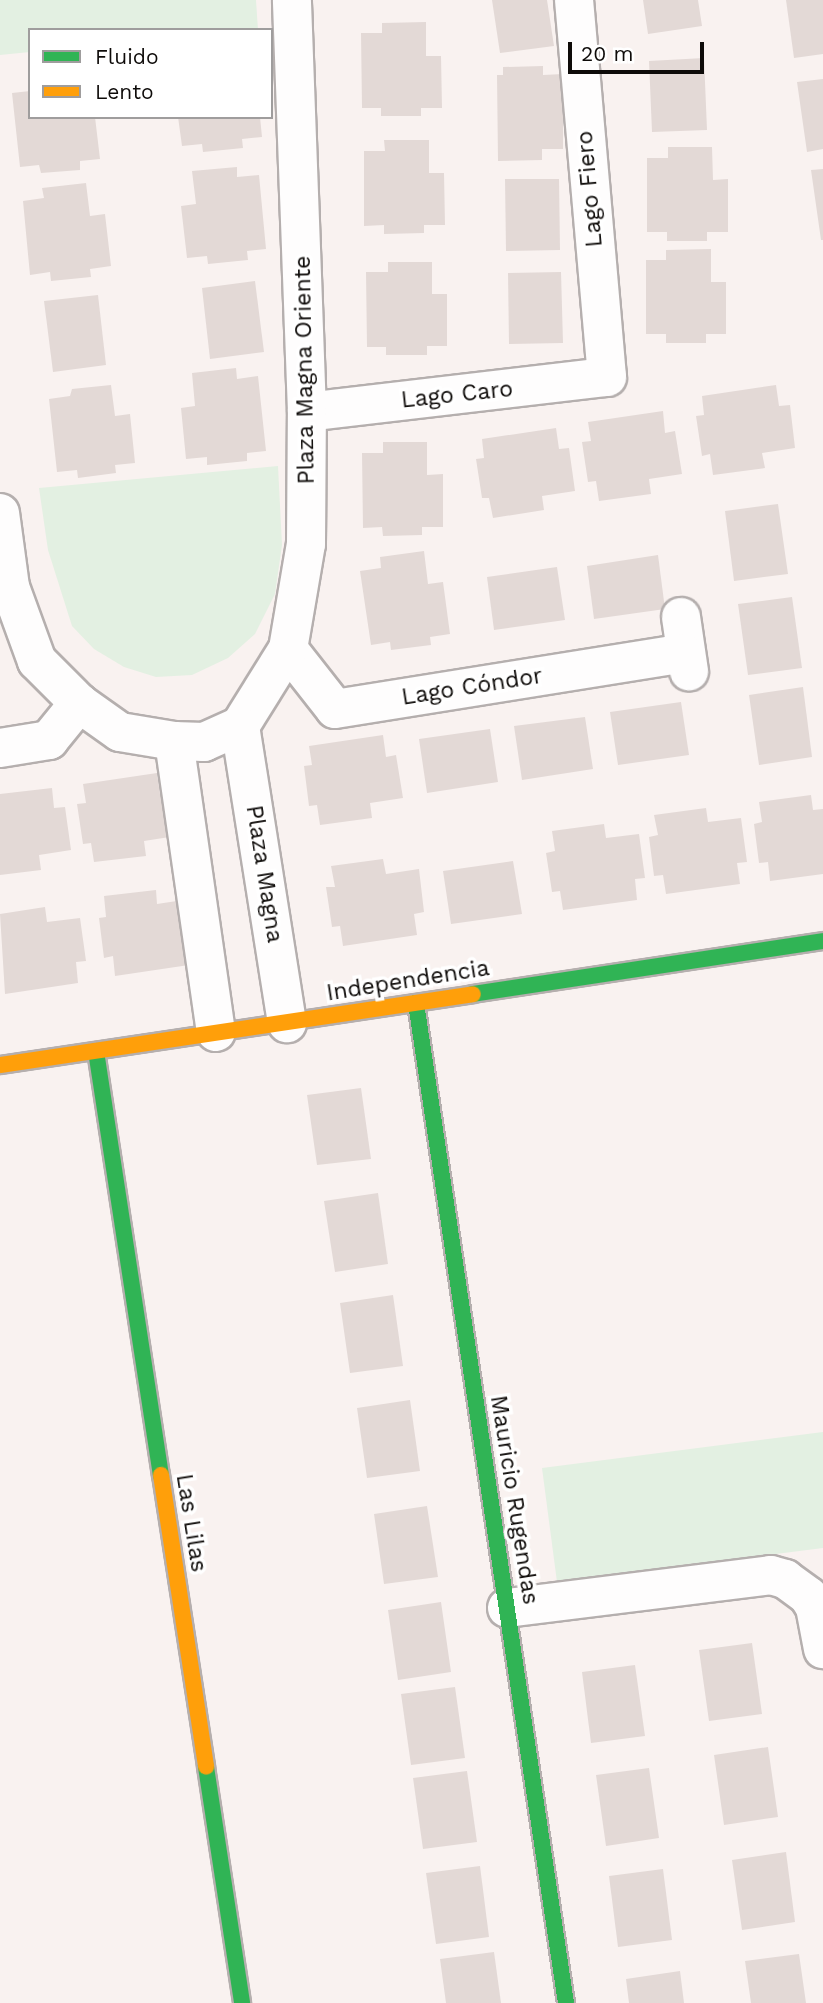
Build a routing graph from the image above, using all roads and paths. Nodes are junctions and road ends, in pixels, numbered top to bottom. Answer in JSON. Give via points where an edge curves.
{"nodes":[{"id":1,"x":292,"y":0,"type":"edge"},
{"id":2,"x":574,"y":0,"type":"edge"},
{"id":3,"x":607,"y":377,"type":"joint"},
{"id":4,"x":307,"y":412,"type":"junction"},
{"id":5,"x":0,"y":513,"type":"edge"},
{"id":6,"x":684,"y":647,"type":"dead end"},
{"id":7,"x":288,"y":649,"type":"junction"},
{"id":8,"x":79,"y":703,"type":"junction"},
{"id":9,"x":240,"y":726,"type":"junction"},
{"id":10,"x":174,"y":741,"type":"junction"},
{"id":11,"x":0,"y":748,"type":"edge"},
{"id":12,"x":823,"y":941,"type":"edge"},
{"id":13,"x":416,"y":1003,"type":"junction"},
{"id":14,"x":287,"y":1023,"type":"junction"},
{"id":15,"x":216,"y":1032,"type":"junction"},
{"id":16,"x":96,"y":1051,"type":"junction"},
{"id":17,"x":0,"y":1065,"type":"edge"},
{"id":18,"x":507,"y":1608,"type":"junction"},
{"id":19,"x":823,"y":1650,"type":"edge"},
{"id":20,"x":242,"y":2003,"type":"edge"},
{"id":21,"x":566,"y":2003,"type":"edge"}],
"edges":[{"from":1,"to":4,"type":"street","name":"Plaza Magna Oriente"},
{"from":2,"to":3,"type":"street","name":"Lago Fiero"},
{"from":3,"to":4,"type":"street","name":"Lago Caro"},
{"from":4,"to":7,"type":"street","name":"Plaza Magna Oriente","via":[[306,544]]},
{"from":5,"to":8,"type":"street","via":[[10,587],[37,662]]},
{"from":6,"to":7,"type":"street","name":"Lago Cóndor","via":[[335,709]]},
{"from":7,"to":9,"type":"street","name":"Plaza Magna Oriente"},
{"from":8,"to":10,"type":"street","via":[[120,732]]},
{"from":8,"to":11,"type":"street","via":[[49,740]]},
{"from":9,"to":10,"type":"street","via":[[204,741]]},
{"from":9,"to":14,"type":"street","name":"Plaza Magna"},
{"from":10,"to":15,"type":"street"},
{"from":12,"to":13,"type":"street","name":"Independencia"},
{"from":13,"to":14,"type":"street","name":"Independencia"},
{"from":13,"to":18,"type":"street","name":"Mauricio Rugendas"},
{"from":14,"to":15,"type":"street","name":"Independencia"},
{"from":15,"to":16,"type":"street","name":"Independencia"},
{"from":16,"to":17,"type":"street","name":"Independencia"},
{"from":16,"to":20,"type":"street","name":"Las Lilas"},
{"from":18,"to":19,"type":"street","via":[[771,1575],[808,1596],[819,1621]]},
{"from":18,"to":21,"type":"street","name":"Mauricio Rugendas"}]}
